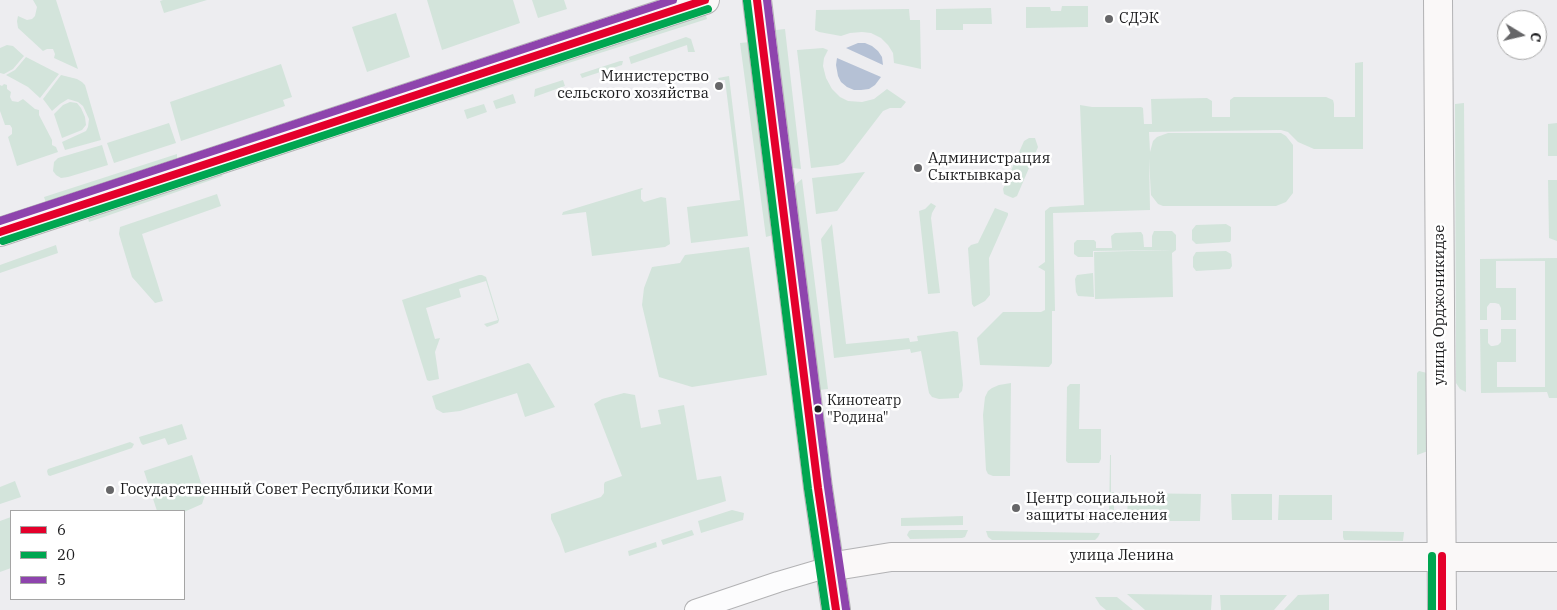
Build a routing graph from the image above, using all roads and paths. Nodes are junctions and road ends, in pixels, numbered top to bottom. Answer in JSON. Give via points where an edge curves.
{"nodes":[{"id":1,"x":706,"y":0,"type":"edge"},
{"id":2,"x":757,"y":0,"type":"edge"},
{"id":3,"x":1438,"y":0,"type":"edge"},
{"id":4,"x":0,"y":232,"type":"edge"},
{"id":5,"x":1442,"y":556,"type":"junction"},
{"id":6,"x":1557,"y":557,"type":"edge"},
{"id":7,"x":829,"y":567,"type":"junction"},
{"id":8,"x":696,"y":610,"type":"edge"},
{"id":9,"x":836,"y":610,"type":"edge"},
{"id":10,"x":1442,"y":610,"type":"edge"}],
"edges":[{"from":1,"to":4,"type":"street"},
{"from":2,"to":7,"type":"street"},
{"from":3,"to":5,"type":"street","name":"улица Орджоникидзе"},
{"from":5,"to":6,"type":"street","name":"улица Ленина"},
{"from":5,"to":7,"type":"street","name":"улица Ленина","via":[[891,557]]},
{"from":5,"to":10,"type":"street","name":"улица Орджоникидзе"},
{"from":7,"to":8,"type":"street","name":"улица Ленина"},
{"from":7,"to":9,"type":"street"}]}
